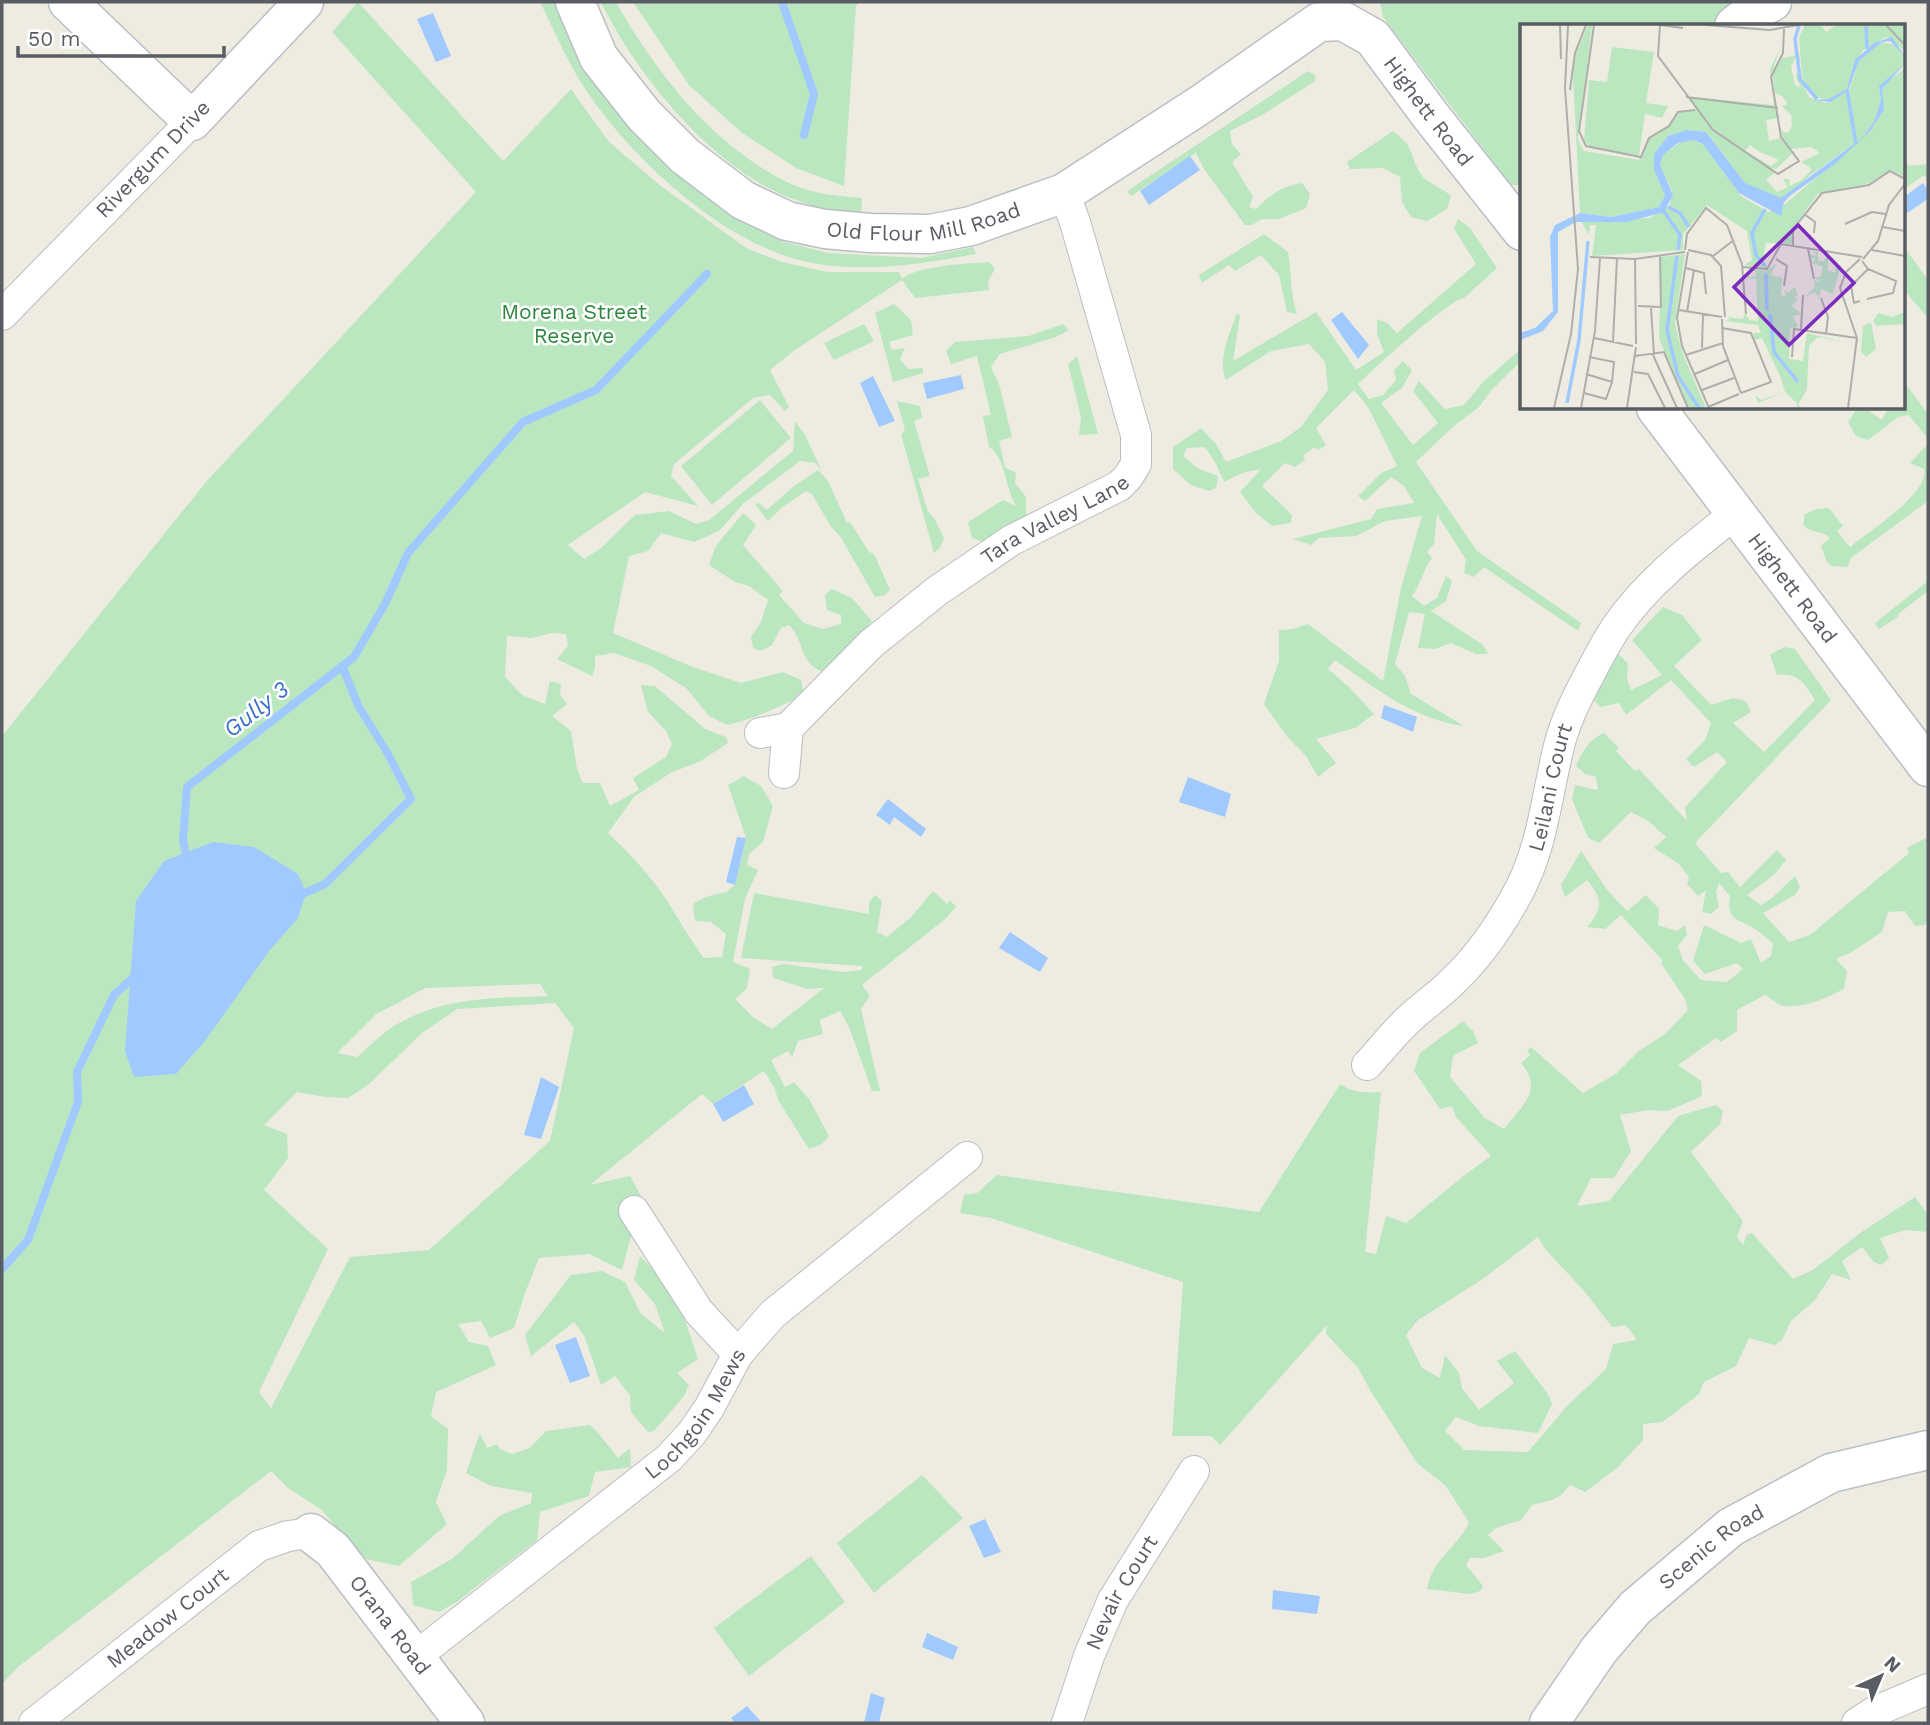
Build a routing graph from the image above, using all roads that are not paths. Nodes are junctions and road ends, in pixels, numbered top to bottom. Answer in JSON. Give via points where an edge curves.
{"nodes":[{"id":1,"x":68,"y":2,"type":"edge"},
{"id":2,"x":304,"y":2,"type":"edge"},
{"id":3,"x":575,"y":2,"type":"edge"},
{"id":4,"x":1772,"y":2,"type":"edge"},
{"id":5,"x":1319,"y":22,"type":"joint"},
{"id":6,"x":1737,"y":24,"type":"edge"},
{"id":7,"x":192,"y":121,"type":"junction"},
{"id":8,"x":1064,"y":192,"type":"junction"},
{"id":9,"x":1520,"y":228,"type":"edge"},
{"id":10,"x":2,"y":315,"type":"edge"},
{"id":11,"x":1658,"y":410,"type":"edge"},
{"id":12,"x":1736,"y":513,"type":"junction"},
{"id":13,"x":1928,"y":767,"type":"edge"},
{"id":14,"x":785,"y":773,"type":"dead end"},
{"id":15,"x":1367,"y":1065,"type":"dead end"},
{"id":16,"x":967,"y":1157,"type":"dead end"},
{"id":17,"x":634,"y":1211,"type":"dead end"},
{"id":18,"x":738,"y":1354,"type":"junction"},
{"id":19,"x":1928,"y":1450,"type":"edge"},
{"id":20,"x":1194,"y":1471,"type":"dead end"},
{"id":21,"x":311,"y":1533,"type":"joint"},
{"id":22,"x":415,"y":1657,"type":"junction"},
{"id":23,"x":1928,"y":1689,"type":"edge"},
{"id":24,"x":34,"y":1723,"type":"edge"},
{"id":25,"x":465,"y":1723,"type":"edge"},
{"id":26,"x":1067,"y":1723,"type":"edge"},
{"id":27,"x":1549,"y":1723,"type":"edge"},
{"id":28,"x":1857,"y":1723,"type":"edge"}],
"edges":[{"from":1,"to":7,"type":"street"},
{"from":2,"to":7,"type":"street","name":"Rivergum Drive"},
{"from":3,"to":8,"type":"street","name":"Old Flour Mill Road","via":[[599,58],[644,116],[685,156],[743,200],[787,221],[825,229],[930,234],[971,226]]},
{"from":4,"to":6,"type":"street"},
{"from":5,"to":8,"type":"street","name":"Old Flour Mill Road"},
{"from":5,"to":9,"type":"street","name":"Highett Road","via":[[1343,21],[1373,38]]},
{"from":7,"to":10,"type":"street","name":"Rivergum Drive"},
{"from":8,"to":14,"type":"street","name":"Tara Valley Lane","via":[[1136,435],[1134,468],[1115,488],[1012,540],[919,603],[861,653],[774,731]]},
{"from":11,"to":12,"type":"street","name":"Highett Road"},
{"from":12,"to":13,"type":"street","name":"Highett Road"},
{"from":12,"to":15,"type":"street","name":"Leilani Court","via":[[1666,572],[1617,626],[1568,720],[1534,855],[1504,917],[1460,974]]},
{"from":16,"to":18,"type":"street","name":"Lochgoin Mews","via":[[773,1314]]},
{"from":17,"to":18,"type":"street","via":[[699,1311]]},
{"from":18,"to":22,"type":"street","name":"Lochgoin Mews","via":[[709,1408],[668,1458]]},
{"from":19,"to":27,"type":"street","name":"Scenic Road","via":[[1831,1473],[1731,1527],[1635,1608],[1599,1650]]},
{"from":20,"to":26,"type":"street","name":"Nevair Court","via":[[1113,1600]]},
{"from":21,"to":22,"type":"street","name":"Orana Road","via":[[333,1550]]},
{"from":21,"to":24,"type":"street","name":"Meadow Court","via":[[288,1535],[259,1546]]},
{"from":22,"to":25,"type":"street","name":"Orana Road"},
{"from":23,"to":28,"type":"street"}]}
